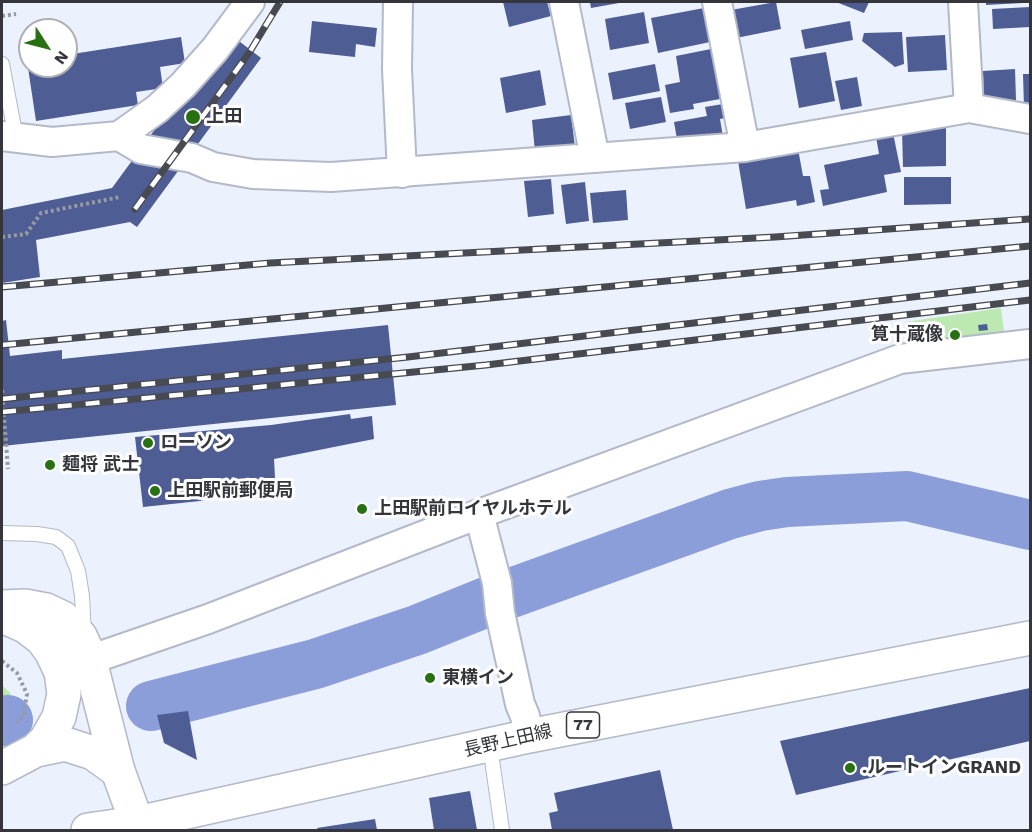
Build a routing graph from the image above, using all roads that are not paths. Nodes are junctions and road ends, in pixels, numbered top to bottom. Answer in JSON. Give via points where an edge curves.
{"nodes":[{"id":1,"x":250,"y":2,"type":"edge"},
{"id":2,"x":398,"y":2,"type":"edge"},
{"id":3,"x":564,"y":2,"type":"edge"},
{"id":4,"x":717,"y":2,"type":"edge"},
{"id":5,"x":963,"y":2,"type":"edge"},
{"id":6,"x":2,"y":64,"type":"edge"},
{"id":7,"x":969,"y":108,"type":"junction"},
{"id":8,"x":1030,"y":119,"type":"edge"},
{"id":9,"x":119,"y":136,"type":"junction"},
{"id":10,"x":9,"y":137,"type":"edge"},
{"id":11,"x":745,"y":147,"type":"junction"},
{"id":12,"x":595,"y":158,"type":"junction"},
{"id":13,"x":402,"y":173,"type":"junction"},
{"id":14,"x":1030,"y":344,"type":"edge"},
{"id":15,"x":479,"y":514,"type":"junction"},
{"id":16,"x":2,"y":533,"type":"edge"},
{"id":17,"x":2,"y":607,"type":"edge"},
{"id":18,"x":2,"y":616,"type":"edge"},
{"id":19,"x":1030,"y":638,"type":"edge"},
{"id":20,"x":87,"y":652,"type":"junction"},
{"id":21,"x":103,"y":713,"type":"junction"},
{"id":22,"x":529,"y":736,"type":"junction"},
{"id":23,"x":25,"y":740,"type":"junction"},
{"id":24,"x":75,"y":746,"type":"junction"},
{"id":25,"x":490,"y":746,"type":"junction"},
{"id":26,"x":2,"y":768,"type":"edge"},
{"id":27,"x":118,"y":771,"type":"junction"},
{"id":28,"x":138,"y":827,"type":"edge"},
{"id":29,"x":88,"y":831,"type":"edge"},
{"id":30,"x":502,"y":831,"type":"edge"}],
"edges":[{"from":1,"to":9,"type":"street","via":[[183,85]]},
{"from":2,"to":13,"type":"street"},
{"from":3,"to":12,"type":"street"},
{"from":4,"to":11,"type":"street"},
{"from":5,"to":7,"type":"street"},
{"from":6,"to":10,"type":"lane"},
{"from":7,"to":8,"type":"street"},
{"from":7,"to":11,"type":"street"},
{"from":9,"to":10,"type":"street","via":[[52,142]]},
{"from":9,"to":13,"type":"street","via":[[141,149],[253,174],[331,177]]},
{"from":11,"to":12,"type":"street"},
{"from":12,"to":13,"type":"street"},
{"from":14,"to":15,"type":"street","via":[[900,359]]},
{"from":15,"to":20,"type":"street","via":[[208,619]]},
{"from":15,"to":22,"type":"street"},
{"from":16,"to":20,"type":"lane","via":[[56,537],[68,546],[81,588]]},
{"from":17,"to":20,"type":"main road","via":[[36,607],[55,614],[71,625]]},
{"from":18,"to":23,"type":"main road","via":[[42,639],[61,672],[64,694],[59,717],[46,740]]},
{"from":19,"to":22,"type":"main road","name":"長野上田線","number":"77"},
{"from":20,"to":21,"type":"main road"},
{"from":21,"to":24,"type":"main road","via":[[94,737]]},
{"from":21,"to":27,"type":"main road"},
{"from":22,"to":25,"type":"main road","name":"長野上田線","number":"77"},
{"from":23,"to":24,"type":"main road"},
{"from":23,"to":26,"type":"main road"},
{"from":24,"to":27,"type":"main road"},
{"from":25,"to":28,"type":"main road","name":"長野上田線","number":"77"},
{"from":25,"to":30,"type":"lane"},
{"from":27,"to":28,"type":"main road"},
{"from":28,"to":29,"type":"main road","name":"長野上田線"}]}
